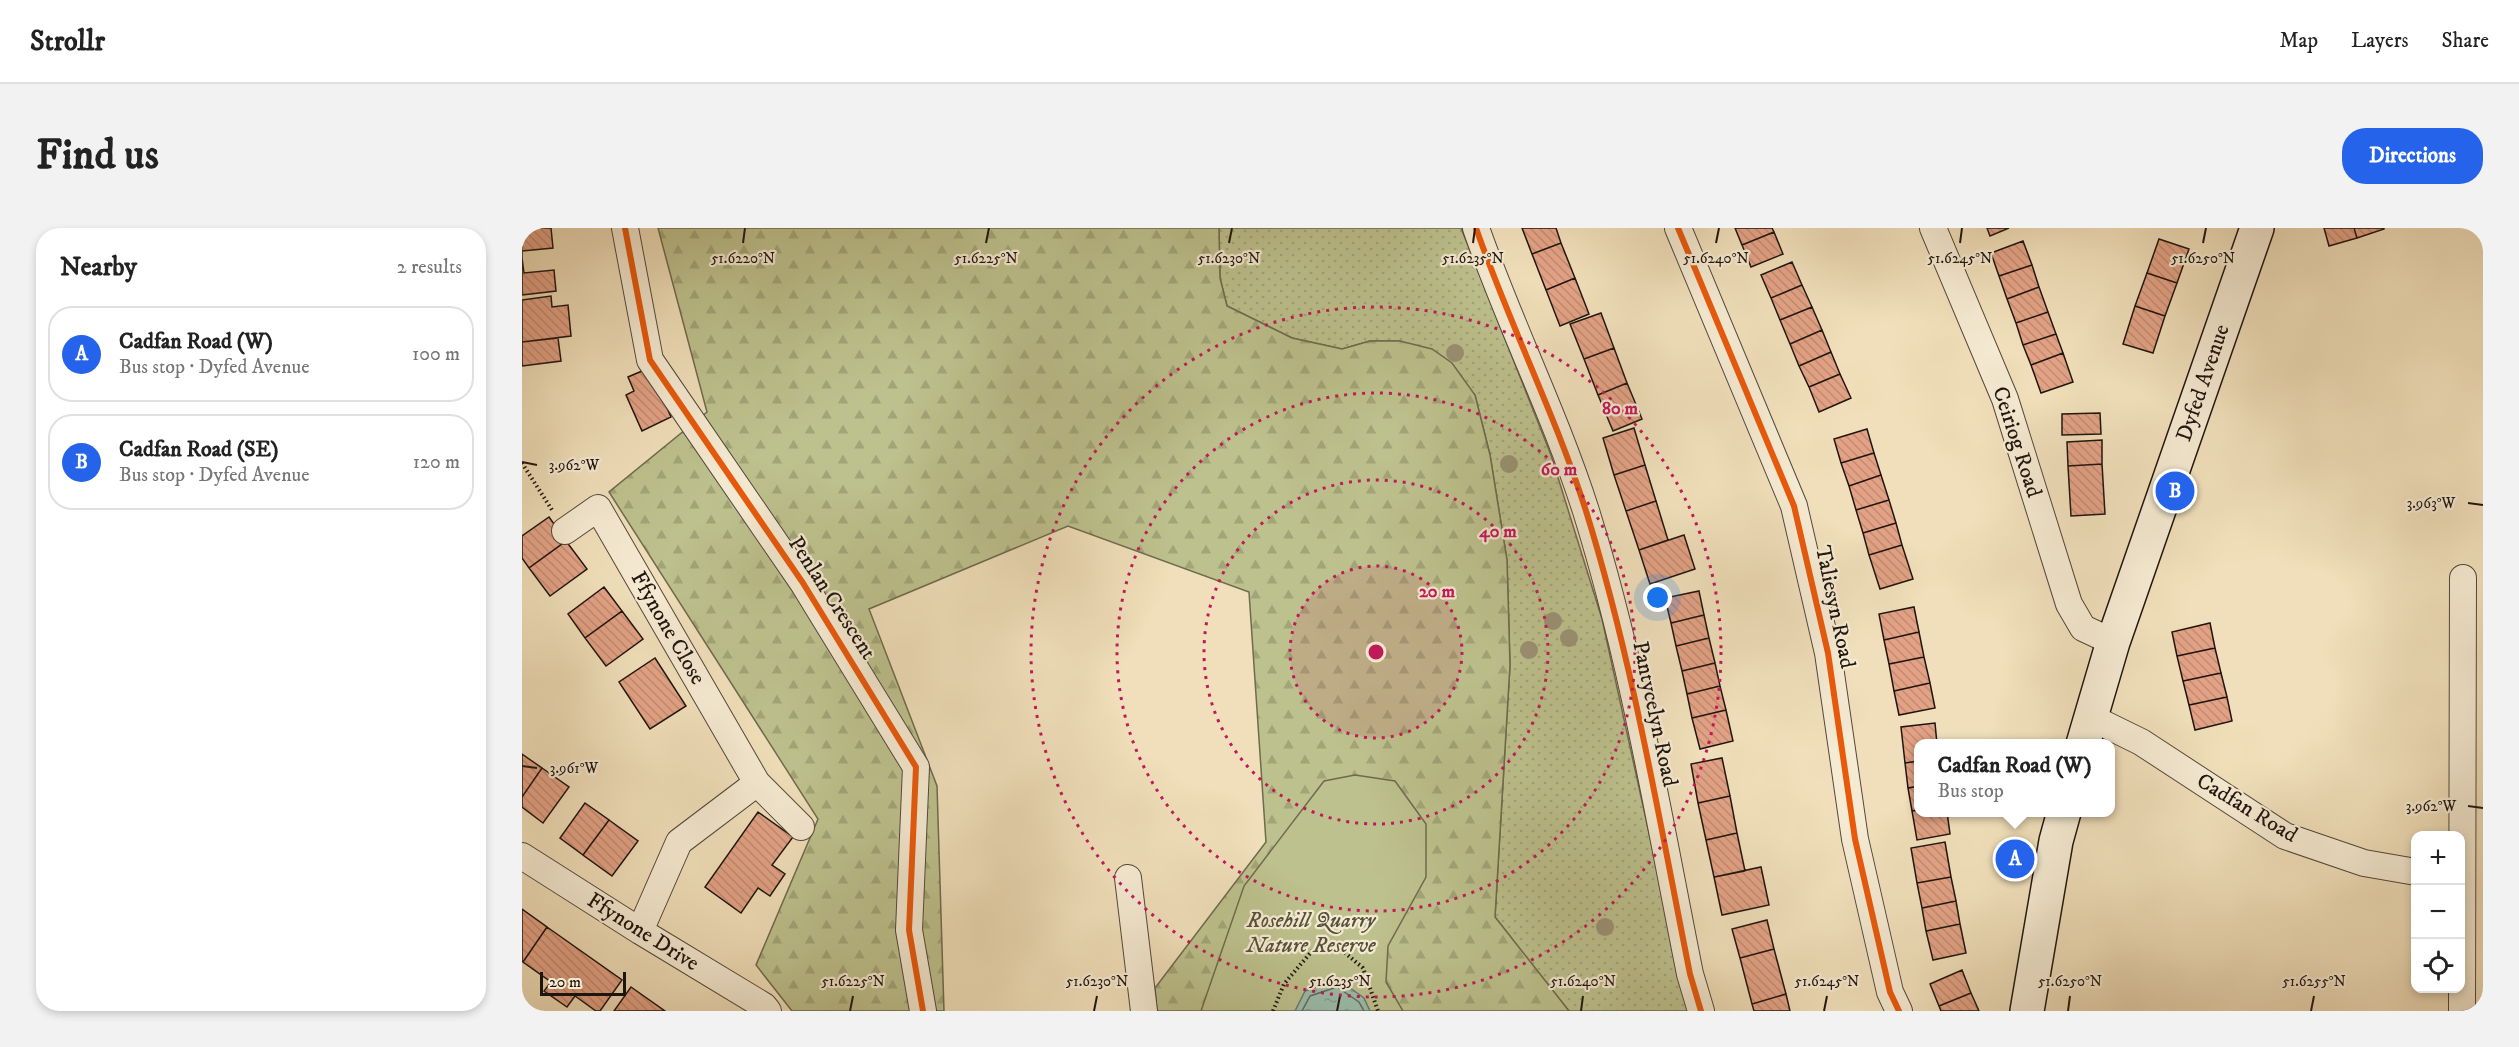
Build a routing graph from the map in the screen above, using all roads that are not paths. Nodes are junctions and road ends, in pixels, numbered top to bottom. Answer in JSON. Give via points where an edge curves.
{"nodes":[{"id":1,"x":625,"y":228,"type":"edge"},
{"id":2,"x":1476,"y":228,"type":"edge"},
{"id":3,"x":1678,"y":228,"type":"edge"},
{"id":4,"x":1933,"y":228,"type":"edge"},
{"id":5,"x":2257,"y":228,"type":"edge"},
{"id":6,"x":565,"y":531,"type":"road end"},
{"id":7,"x":2463,"y":578,"type":"dead end"},
{"id":8,"x":2113,"y":642,"type":"junction"},
{"id":9,"x":2086,"y":730,"type":"edge"},
{"id":10,"x":757,"y":783,"type":"junction"},
{"id":11,"x":2063,"y":817,"type":"edge"},
{"id":12,"x":801,"y":827,"type":"dead end"},
{"id":13,"x":522,"y":856,"type":"edge"},
{"id":14,"x":2411,"y":871,"type":"edge"},
{"id":15,"x":1128,"y":878,"type":"dead end"},
{"id":16,"x":2468,"y":881,"type":"edge"},
{"id":17,"x":640,"y":932,"type":"junction"},
{"id":18,"x":765,"y":1009,"type":"edge"},
{"id":19,"x":922,"y":1011,"type":"edge"},
{"id":20,"x":1144,"y":1011,"type":"edge"},
{"id":21,"x":1701,"y":1011,"type":"edge"},
{"id":22,"x":1899,"y":1011,"type":"edge"},
{"id":23,"x":2027,"y":1011,"type":"edge"},
{"id":24,"x":2462,"y":1011,"type":"edge"}],
"edges":[{"from":1,"to":19,"type":"street","name":"Penlan Crescent","via":[[650,360],[803,583],[916,767],[909,930]]},
{"from":2,"to":21,"type":"street","name":"Pantycelyn Road","via":[[1585,509],[1633,689],[1690,974]]},
{"from":3,"to":22,"type":"street","name":"Taliesyn Road","via":[[1794,506],[1828,652],[1855,839],[1890,992]]},
{"from":4,"to":8,"type":"street","name":"Ceiriog Road","via":[[2005,399],[2069,604],[2082,628]]},
{"from":5,"to":8,"type":"street","name":"Dyfed Avenue"},
{"from":6,"to":10,"type":"street","name":"Ffynone Close","via":[[598,508]]},
{"from":7,"to":16,"type":"street"},
{"from":8,"to":9,"type":"street","name":"Dyfed Avenue"},
{"from":9,"to":14,"type":"street","name":"Cadfan Road","via":[[2141,742],[2286,836],[2364,863]]},
{"from":10,"to":12,"type":"street","name":"Ffynone Close"},
{"from":10,"to":17,"type":"street","via":[[679,842]]},
{"from":11,"to":23,"type":"street"},
{"from":13,"to":17,"type":"street","name":"Ffynone Drive"},
{"from":15,"to":20,"type":"street"},
{"from":16,"to":24,"type":"street"},
{"from":17,"to":18,"type":"street","name":"Ffynone Drive"}]}
